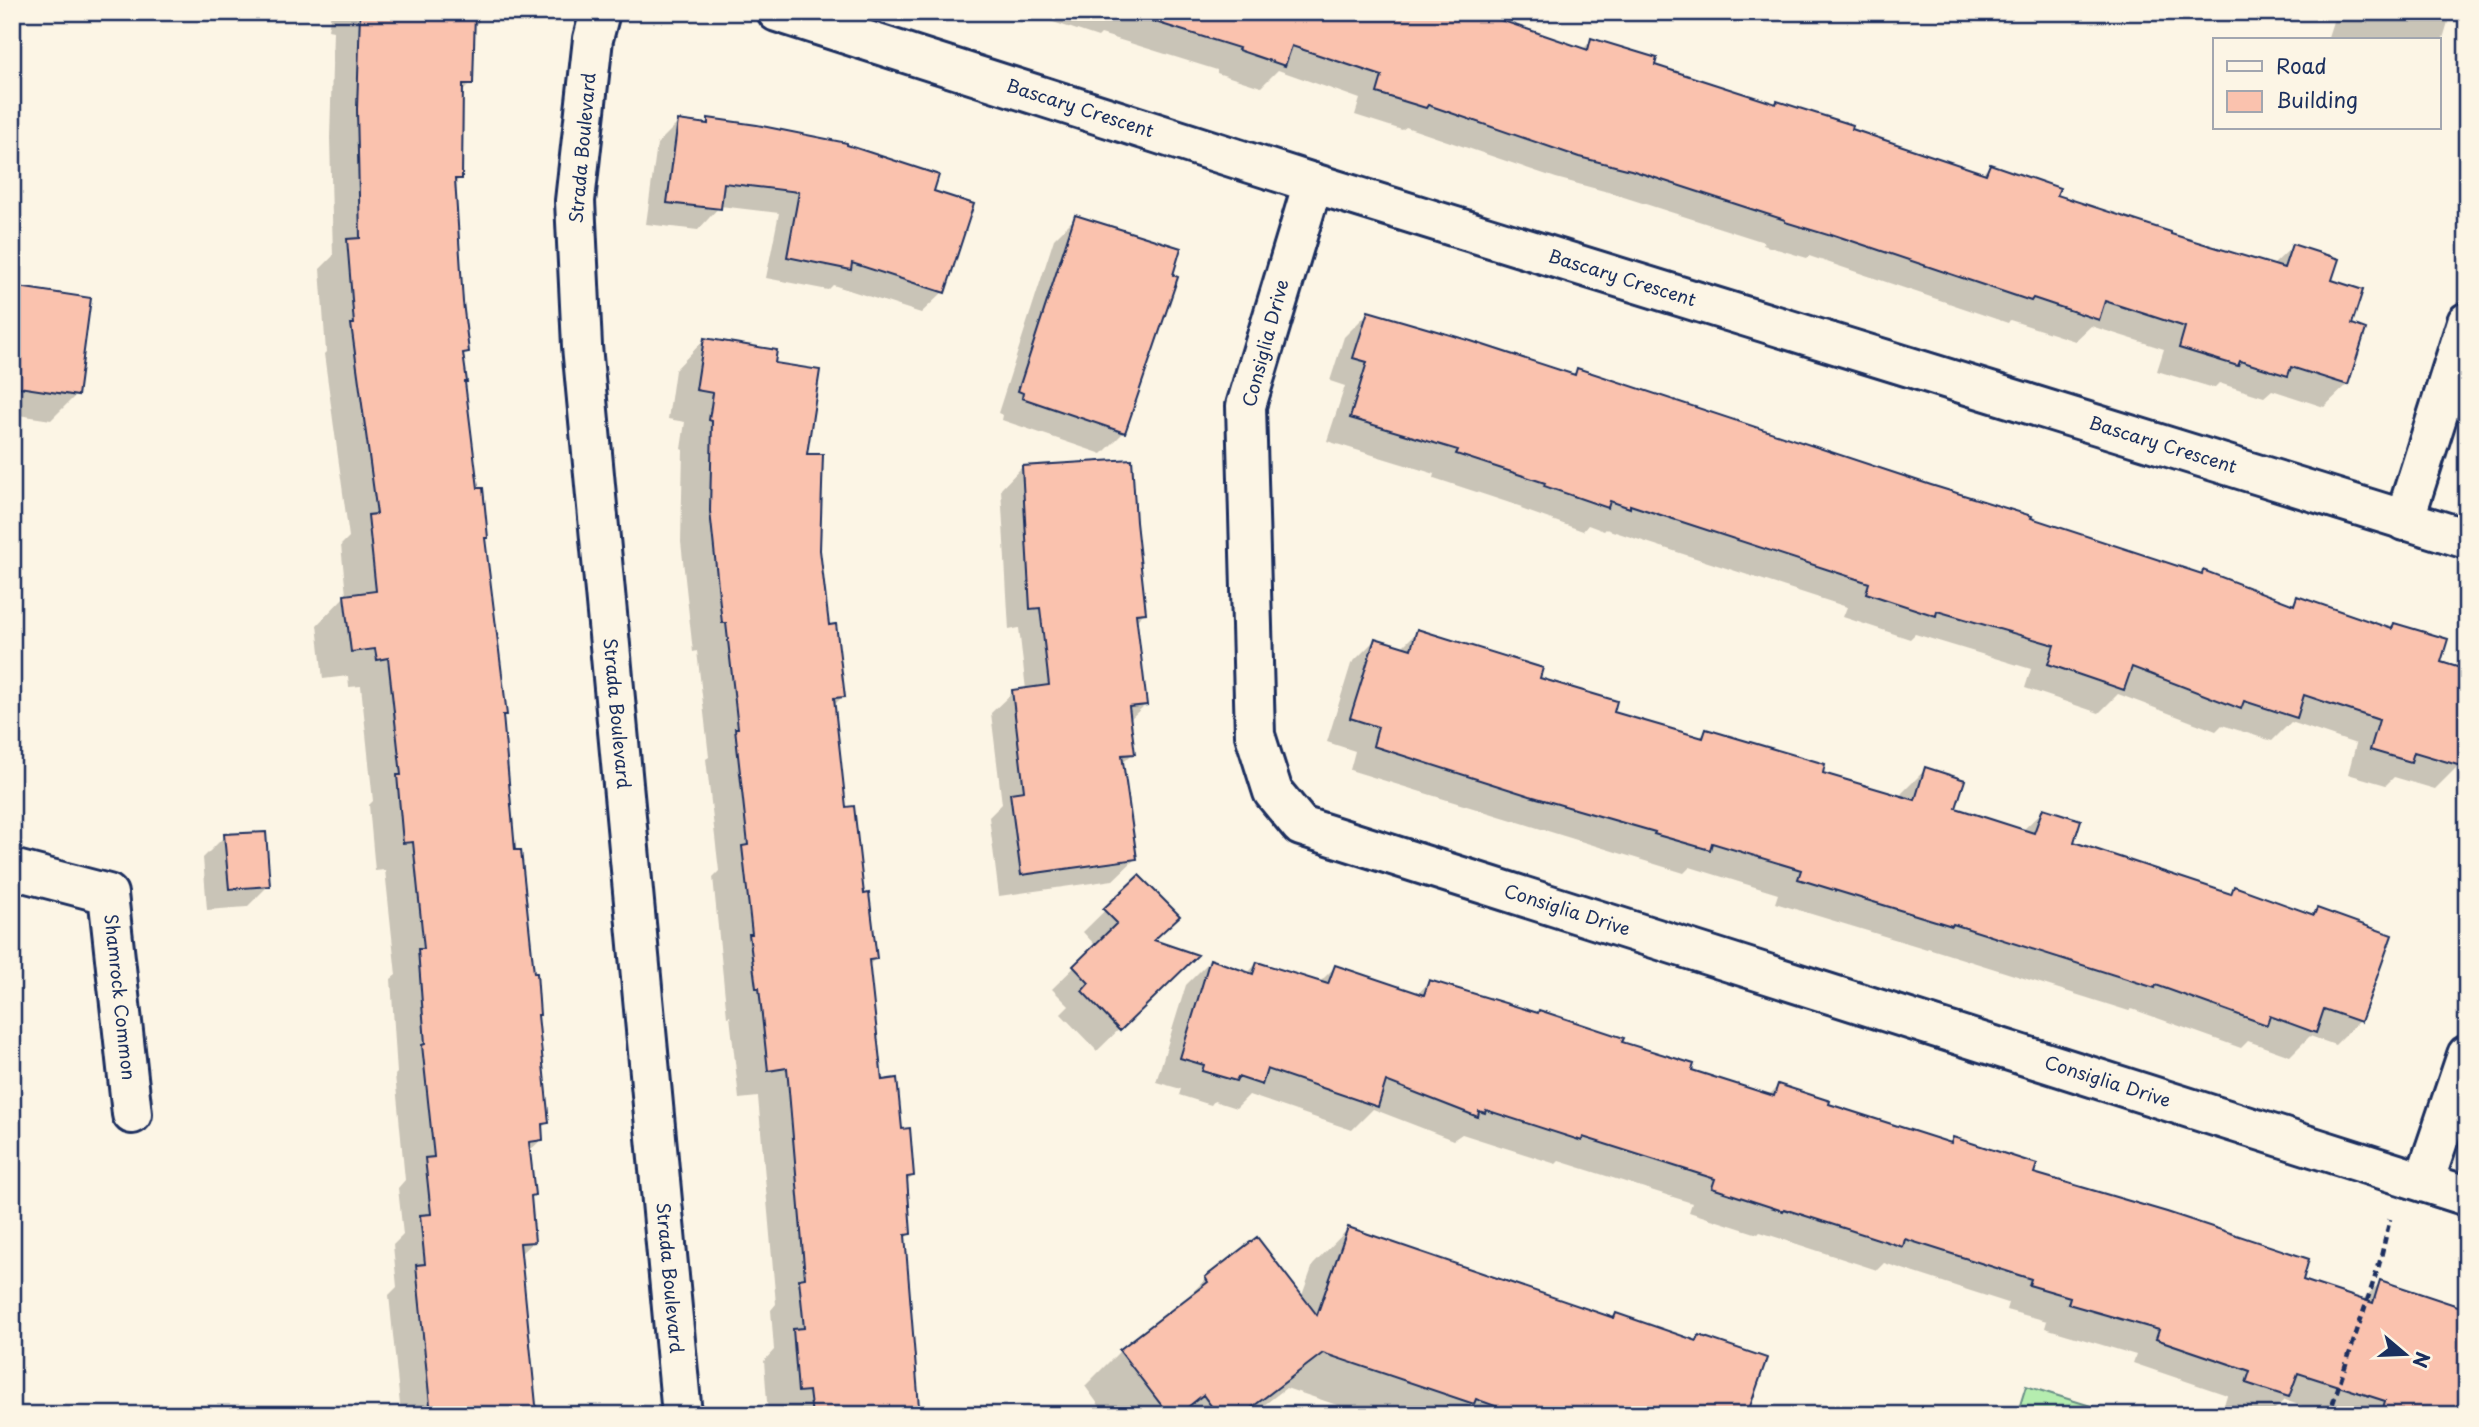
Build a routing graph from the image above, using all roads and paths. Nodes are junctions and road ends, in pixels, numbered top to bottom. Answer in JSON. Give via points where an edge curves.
{"nodes":[{"id":1,"x":600,"y":12,"type":"edge"},
{"id":2,"x":777,"y":12,"type":"edge"},
{"id":3,"x":1313,"y":183,"type":"junction"},
{"id":4,"x":2467,"y":322,"type":"edge"},
{"id":5,"x":2404,"y":521,"type":"junction"},
{"id":6,"x":2467,"y":539,"type":"edge"},
{"id":7,"x":12,"y":869,"type":"edge"},
{"id":8,"x":2467,"y":1055,"type":"edge"},
{"id":9,"x":132,"y":1114,"type":"dead end"},
{"id":10,"x":2413,"y":1178,"type":"junction"},
{"id":11,"x":2467,"y":1196,"type":"edge"},
{"id":12,"x":682,"y":1415,"type":"edge"},
{"id":13,"x":2329,"y":1415,"type":"edge"}],
"edges":[{"from":1,"to":12,"type":"street","name":"Strada Boulevard","via":[[575,201],[582,346]]},
{"from":2,"to":3,"type":"street","name":"Bascary Crescent"},
{"from":3,"to":5,"type":"street","name":"Bascary Crescent"},
{"from":3,"to":10,"type":"street","name":"Consiglia Drive","via":[[1246,406],[1255,735],[1273,792],[1301,826]]},
{"from":4,"to":5,"type":"street"},
{"from":5,"to":6,"type":"street","name":"Bascary Crescent"},
{"from":7,"to":9,"type":"street","name":"Shamrock Common","via":[[108,894]]},
{"from":8,"to":10,"type":"street"},
{"from":10,"to":11,"type":"street","name":"Consiglia Drive"},
{"from":10,"to":13,"type":"path"}]}
